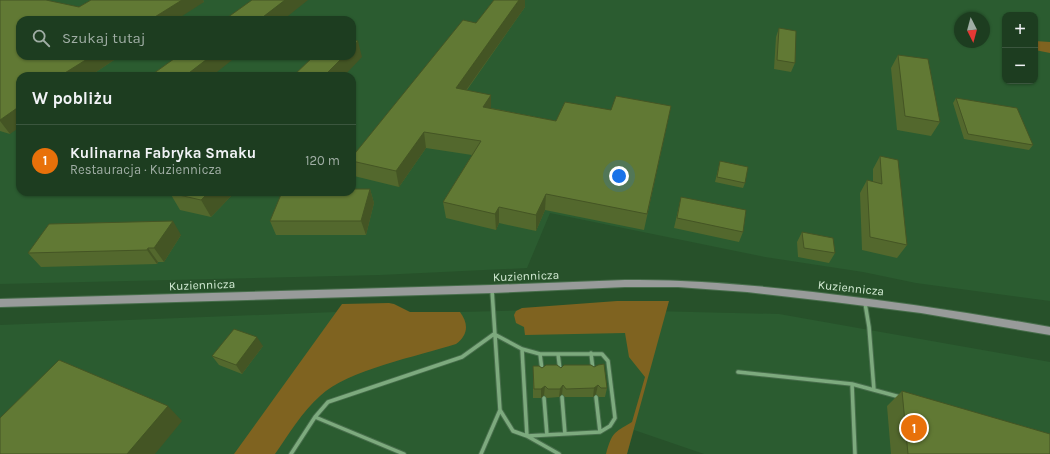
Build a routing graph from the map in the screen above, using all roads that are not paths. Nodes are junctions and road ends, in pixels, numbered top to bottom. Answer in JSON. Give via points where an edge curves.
{"nodes":[{"id":1,"x":492,"y":290,"type":"junction"},
{"id":2,"x":864,"y":301,"type":"junction"},
{"id":3,"x":0,"y":303,"type":"edge"},
{"id":4,"x":1050,"y":331,"type":"edge"},
{"id":5,"x":494,"y":334,"type":"junction"},
{"id":6,"x":522,"y":349,"type":"junction"},
{"id":7,"x":591,"y":353,"type":"junction"},
{"id":8,"x":540,"y":354,"type":"junction"},
{"id":9,"x":558,"y":354,"type":"junction"},
{"id":10,"x":738,"y":372,"type":"dead end"},
{"id":11,"x":593,"y":373,"type":"edge"},
{"id":12,"x":542,"y":374,"type":"edge"},
{"id":13,"x":560,"y":374,"type":"edge"},
{"id":14,"x":852,"y":384,"type":"junction"},
{"id":15,"x":874,"y":390,"type":"junction"},
{"id":16,"x":562,"y":397,"type":"edge"},
{"id":17,"x":596,"y":397,"type":"edge"},
{"id":18,"x":544,"y":398,"type":"edge"},
{"id":19,"x":904,"y":399,"type":"edge"},
{"id":20,"x":500,"y":410,"type":"junction"},
{"id":21,"x":315,"y":417,"type":"junction"},
{"id":22,"x":600,"y":432,"type":"junction"},
{"id":23,"x":565,"y":434,"type":"junction"},
{"id":24,"x":547,"y":435,"type":"junction"},
{"id":25,"x":527,"y":436,"type":"junction"},
{"id":26,"x":291,"y":454,"type":"edge"},
{"id":27,"x":404,"y":454,"type":"edge"},
{"id":28,"x":481,"y":454,"type":"edge"},
{"id":29,"x":559,"y":454,"type":"edge"},
{"id":30,"x":856,"y":454,"type":"edge"}],
"edges":[{"from":1,"to":2,"type":"main road","name":"Kuziennicza","via":[[596,285],[702,285]]},
{"from":1,"to":3,"type":"main road","name":"Kuziennicza"},
{"from":1,"to":5,"type":"lane"},
{"from":2,"to":4,"type":"main road","name":"Kuziennicza"},
{"from":2,"to":15,"type":"lane","via":[[869,327]]},
{"from":5,"to":6,"type":"lane"},
{"from":5,"to":20,"type":"lane"},
{"from":5,"to":21,"type":"lane","via":[[462,357],[328,402]]},
{"from":6,"to":8,"type":"lane"},
{"from":6,"to":25,"type":"lane"},
{"from":7,"to":9,"type":"lane"},
{"from":7,"to":11,"type":"lane"},
{"from":7,"to":22,"type":"lane","via":[[602,354],[608,361],[614,402],[615,418],[610,426]]},
{"from":8,"to":9,"type":"lane"},
{"from":8,"to":12,"type":"lane"},
{"from":9,"to":13,"type":"lane"},
{"from":10,"to":14,"type":"lane"},
{"from":14,"to":15,"type":"lane"},
{"from":14,"to":30,"type":"lane"},
{"from":15,"to":19,"type":"lane"},
{"from":16,"to":23,"type":"lane"},
{"from":17,"to":22,"type":"lane"},
{"from":18,"to":24,"type":"lane"},
{"from":20,"to":25,"type":"lane","via":[[513,431]]},
{"from":20,"to":28,"type":"lane"},
{"from":21,"to":26,"type":"lane"},
{"from":21,"to":27,"type":"lane"},
{"from":22,"to":23,"type":"lane"},
{"from":23,"to":24,"type":"lane"},
{"from":24,"to":25,"type":"lane"},
{"from":25,"to":29,"type":"lane"}]}
